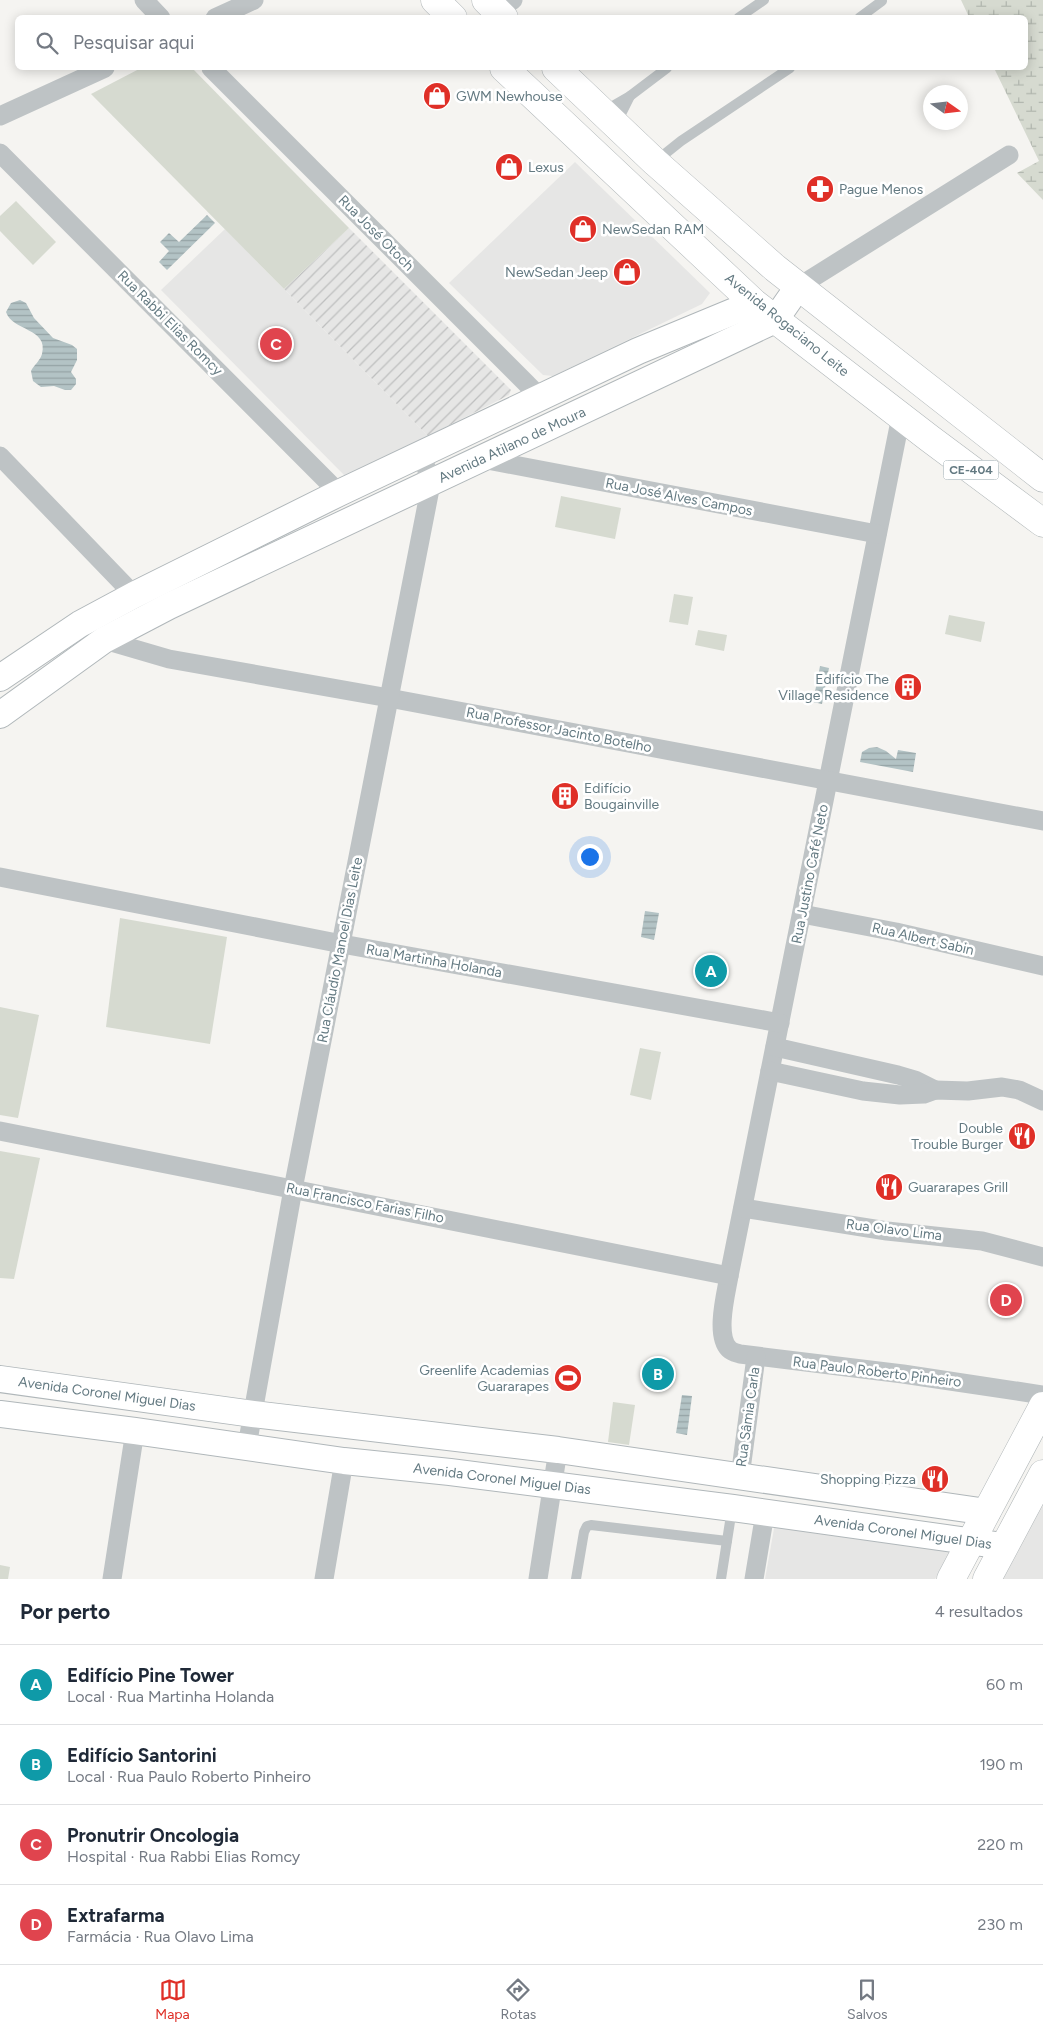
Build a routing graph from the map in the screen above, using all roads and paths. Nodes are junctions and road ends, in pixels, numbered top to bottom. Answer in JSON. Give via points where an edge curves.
{"nodes":[{"id":1,"x":144,"y":0,"type":"edge"},
{"id":2,"x":254,"y":0,"type":"edge"},
{"id":3,"x":435,"y":0,"type":"edge"},
{"id":4,"x":764,"y":0,"type":"edge"},
{"id":5,"x":882,"y":1,"type":"edge"},
{"id":6,"x":158,"y":15,"type":"edge"},
{"id":7,"x":222,"y":15,"type":"edge"},
{"id":8,"x":450,"y":15,"type":"edge"},
{"id":9,"x":742,"y":15,"type":"edge"},
{"id":10,"x":863,"y":15,"type":"edge"},
{"id":11,"x":101,"y":70,"type":"edge"},
{"id":12,"x":213,"y":70,"type":"edge"},
{"id":13,"x":506,"y":70,"type":"edge"},
{"id":14,"x":558,"y":70,"type":"edge"},
{"id":15,"x":664,"y":70,"type":"edge"},
{"id":16,"x":787,"y":70,"type":"edge"},
{"id":17,"x":630,"y":96,"type":"junction"},
{"id":18,"x":0,"y":116,"type":"edge"},
{"id":19,"x":609,"y":119,"type":"junction"},
{"id":20,"x":0,"y":154,"type":"edge"},
{"id":21,"x":1009,"y":154,"type":"dead end"},
{"id":22,"x":655,"y":162,"type":"junction"},
{"id":23,"x":798,"y":287,"type":"junction"},
{"id":24,"x":754,"y":303,"type":"junction"},
{"id":25,"x":775,"y":320,"type":"junction"},
{"id":26,"x":541,"y":398,"type":"junction"},
{"id":27,"x":901,"y":416,"type":"junction"},
{"id":28,"x":422,"y":454,"type":"junction"},
{"id":29,"x":0,"y":456,"type":"edge"},
{"id":30,"x":482,"y":459,"type":"junction"},
{"id":31,"x":1043,"y":478,"type":"edge"},
{"id":32,"x":430,"y":484,"type":"junction"},
{"id":33,"x":339,"y":493,"type":"junction"},
{"id":34,"x":1043,"y":523,"type":"edge"},
{"id":35,"x":877,"y":534,"type":"junction"},
{"id":36,"x":134,"y":595,"type":"junction"},
{"id":37,"x":80,"y":624,"type":"junction"},
{"id":38,"x":104,"y":640,"type":"junction"},
{"id":39,"x":0,"y":678,"type":"edge"},
{"id":40,"x":389,"y":698,"type":"junction"},
{"id":41,"x":0,"y":715,"type":"edge"},
{"id":42,"x":828,"y":780,"type":"junction"},
{"id":43,"x":1043,"y":822,"type":"edge"},
{"id":44,"x":0,"y":877,"type":"edge"},
{"id":45,"x":802,"y":914,"type":"junction"},
{"id":46,"x":342,"y":944,"type":"junction"},
{"id":47,"x":1043,"y":966,"type":"edge"},
{"id":48,"x":780,"y":1023,"type":"junction"},
{"id":49,"x":775,"y":1047,"type":"junction"},
{"id":50,"x":770,"y":1071,"type":"junction"},
{"id":51,"x":935,"y":1090,"type":"junction"},
{"id":52,"x":1043,"y":1101,"type":"edge"},
{"id":53,"x":0,"y":1132,"type":"edge"},
{"id":54,"x":293,"y":1189,"type":"junction"},
{"id":55,"x":743,"y":1208,"type":"junction"},
{"id":56,"x":1043,"y":1257,"type":"edge"},
{"id":57,"x":729,"y":1276,"type":"junction"},
{"id":58,"x":723,"y":1333,"type":"joint"},
{"id":59,"x":756,"y":1357,"type":"junction"},
{"id":60,"x":0,"y":1379,"type":"edge"},
{"id":61,"x":1043,"y":1395,"type":"edge"},
{"id":62,"x":1043,"y":1406,"type":"edge"},
{"id":63,"x":0,"y":1414,"type":"edge"},
{"id":64,"x":253,"y":1414,"type":"junction"},
{"id":65,"x":135,"y":1430,"type":"junction"},
{"id":66,"x":454,"y":1438,"type":"junction"},
{"id":67,"x":247,"y":1446,"type":"junction"},
{"id":68,"x":558,"y":1450,"type":"junction"},
{"id":69,"x":344,"y":1460,"type":"junction"},
{"id":70,"x":450,"y":1472,"type":"junction"},
{"id":71,"x":1043,"y":1474,"type":"edge"},
{"id":72,"x":740,"y":1477,"type":"junction"},
{"id":73,"x":553,"y":1485,"type":"junction"},
{"id":74,"x":733,"y":1508,"type":"junction"},
{"id":75,"x":986,"y":1512,"type":"junction"},
{"id":76,"x":765,"y":1513,"type":"junction"},
{"id":77,"x":728,"y":1541,"type":"junction"},
{"id":78,"x":971,"y":1541,"type":"junction"},
{"id":79,"x":1004,"y":1546,"type":"junction"},
{"id":80,"x":112,"y":1579,"type":"edge"},
{"id":81,"x":324,"y":1579,"type":"edge"},
{"id":82,"x":538,"y":1579,"type":"edge"},
{"id":83,"x":576,"y":1579,"type":"edge"},
{"id":84,"x":721,"y":1579,"type":"edge"},
{"id":85,"x":754,"y":1579,"type":"edge"},
{"id":86,"x":951,"y":1579,"type":"edge"},
{"id":87,"x":987,"y":1579,"type":"edge"}],
"edges":[{"from":1,"to":6,"type":"street"},
{"from":2,"to":7,"type":"street"},
{"from":3,"to":8,"type":"main road"},
{"from":4,"to":9,"type":"lane"},
{"from":5,"to":10,"type":"lane"},
{"from":11,"to":18,"type":"street"},
{"from":12,"to":26,"type":"street","name":"Rua José Otoch"},
{"from":13,"to":24,"type":"main road","name":"Avenida Rogaciano Leite"},
{"from":14,"to":19,"type":"main road"},
{"from":15,"to":17,"type":"lane"},
{"from":16,"to":22,"type":"lane"},
{"from":17,"to":19,"type":"lane"},
{"from":17,"to":19,"type":"lane"},
{"from":19,"to":22,"type":"main road"},
{"from":20,"to":33,"type":"street","name":"Rua Rabbi Elias Romcy"},
{"from":21,"to":23,"type":"street","name":"Avenida Atilano de Moura"},
{"from":22,"to":23,"type":"main road"},
{"from":23,"to":25,"type":"main road","name":"Avenida Atilano de Moura"},
{"from":23,"to":31,"type":"main road","number":"CE-404"},
{"from":24,"to":25,"type":"main road","name":"Avenida Rogaciano Leite"},
{"from":24,"to":26,"type":"main road","via":[[665,338]]},
{"from":25,"to":27,"type":"main road","name":"Avenida Rogaciano Leite"},
{"from":25,"to":30,"type":"main road","name":"Avenida Atilano de Moura"},
{"from":26,"to":28,"type":"main road"},
{"from":27,"to":34,"type":"main road","name":"Avenida Rogaciano Leite","number":"CE-404"},
{"from":27,"to":35,"type":"street","name":"Rua Justino Café Neto"},
{"from":28,"to":32,"type":"street","name":"Rua Cláudio Manoel Dias Leite"},
{"from":28,"to":33,"type":"main road"},
{"from":29,"to":36,"type":"street"},
{"from":30,"to":32,"type":"main road","name":"Avenida Atilano de Moura"},
{"from":30,"to":35,"type":"street","name":"Rua José Alves Campos"},
{"from":32,"to":38,"type":"main road","name":"Avenida Atilano de Moura","via":[[169,606]]},
{"from":32,"to":40,"type":"street","name":"Rua Cláudio Manoel Dias Leite"},
{"from":33,"to":36,"type":"main road"},
{"from":35,"to":42,"type":"street","name":"Rua Justino Café Neto"},
{"from":36,"to":37,"type":"main road"},
{"from":37,"to":38,"type":"street","name":"Rua Professor Jacinto Botelho"},
{"from":37,"to":39,"type":"main road"},
{"from":38,"to":40,"type":"street","name":"Rua Professor Jacinto Botelho","via":[[169,659]]},
{"from":38,"to":41,"type":"main road","name":"Avenida Atilano de Moura"},
{"from":40,"to":42,"type":"street","name":"Rua Professor Jacinto Botelho"},
{"from":40,"to":46,"type":"street","name":"Rua Cláudio Manoel Dias Leite"},
{"from":42,"to":43,"type":"street","name":"Rua Professor Jacinto Botelho"},
{"from":42,"to":45,"type":"street","name":"Rua Justino Café Neto"},
{"from":44,"to":46,"type":"street","name":"Rua Martinha Holanda"},
{"from":45,"to":47,"type":"street","name":"Rua Albert Sabin"},
{"from":45,"to":48,"type":"street","name":"Rua Justino Café Neto"},
{"from":46,"to":48,"type":"street","name":"Rua Martinha Holanda"},
{"from":46,"to":54,"type":"street","name":"Rua Cláudio Manoel Dias Leite"},
{"from":48,"to":49,"type":"street","name":"Rua Justino Café Neto"},
{"from":49,"to":50,"type":"street","name":"Rua Justino Café Neto"},
{"from":49,"to":51,"type":"street","via":[[898,1075]]},
{"from":50,"to":51,"type":"street","via":[[863,1091],[900,1095]]},
{"from":50,"to":55,"type":"street","name":"Rua Justino Café Neto"},
{"from":51,"to":52,"type":"street","via":[[1002,1087],[1019,1090]]},
{"from":53,"to":54,"type":"street","name":"Rua Francisco Farias Filho"},
{"from":54,"to":57,"type":"street","name":"Rua Francisco Farias Filho"},
{"from":54,"to":64,"type":"street","name":"Rua Cláudio Manoel Dias Leite"},
{"from":55,"to":56,"type":"street","name":"Rua Olavo Lima","via":[[887,1231],[982,1240]]},
{"from":55,"to":57,"type":"street","name":"Rua Justino Café Neto"},
{"from":57,"to":58,"type":"street","name":"Rua Justino Café Neto","via":[[723,1309]]},
{"from":58,"to":59,"type":"street","name":"Rua Paulo Roberto Pinheiro","via":[[730,1350]]},
{"from":59,"to":61,"type":"street","name":"Rua Paulo Roberto Pinheiro"},
{"from":59,"to":72,"type":"street","name":"Rua Sâmia Carla"},
{"from":60,"to":64,"type":"main road","name":"Avenida Coronel Miguel Dias"},
{"from":62,"to":75,"type":"main road"},
{"from":63,"to":65,"type":"main road","name":"Avenida Coronel Miguel Dias"},
{"from":64,"to":66,"type":"main road","name":"Avenida Coronel Miguel Dias"},
{"from":64,"to":67,"type":"street","name":"Rua Cláudio Manoel Dias Leite"},
{"from":65,"to":67,"type":"main road","name":"Avenida Coronel Miguel Dias"},
{"from":65,"to":80,"type":"street"},
{"from":66,"to":68,"type":"main road","name":"Avenida Coronel Miguel Dias"},
{"from":66,"to":70,"type":"main road"},
{"from":67,"to":69,"type":"main road","name":"Avenida Coronel Miguel Dias"},
{"from":68,"to":72,"type":"main road","name":"Avenida Coronel Miguel Dias"},
{"from":68,"to":73,"type":"street"},
{"from":69,"to":70,"type":"main road","name":"Avenida Coronel Miguel Dias"},
{"from":69,"to":81,"type":"street"},
{"from":70,"to":73,"type":"main road","name":"Avenida Coronel Miguel Dias"},
{"from":71,"to":79,"type":"main road"},
{"from":72,"to":75,"type":"main road","name":"Avenida Coronel Miguel Dias"},
{"from":73,"to":74,"type":"main road","name":"Avenida Coronel Miguel Dias"},
{"from":73,"to":82,"type":"street"},
{"from":74,"to":76,"type":"main road","name":"Avenida Coronel Miguel Dias"},
{"from":74,"to":77,"type":"lane"},
{"from":75,"to":78,"type":"main road"},
{"from":76,"to":78,"type":"main road","name":"Avenida Coronel Miguel Dias"},
{"from":76,"to":85,"type":"street"},
{"from":77,"to":83,"type":"lane","via":[[591,1524],[584,1532]]},
{"from":77,"to":84,"type":"lane"},
{"from":78,"to":79,"type":"main road","name":"Avenida Coronel Miguel Dias"},
{"from":78,"to":86,"type":"main road"},
{"from":79,"to":87,"type":"main road"}]}
